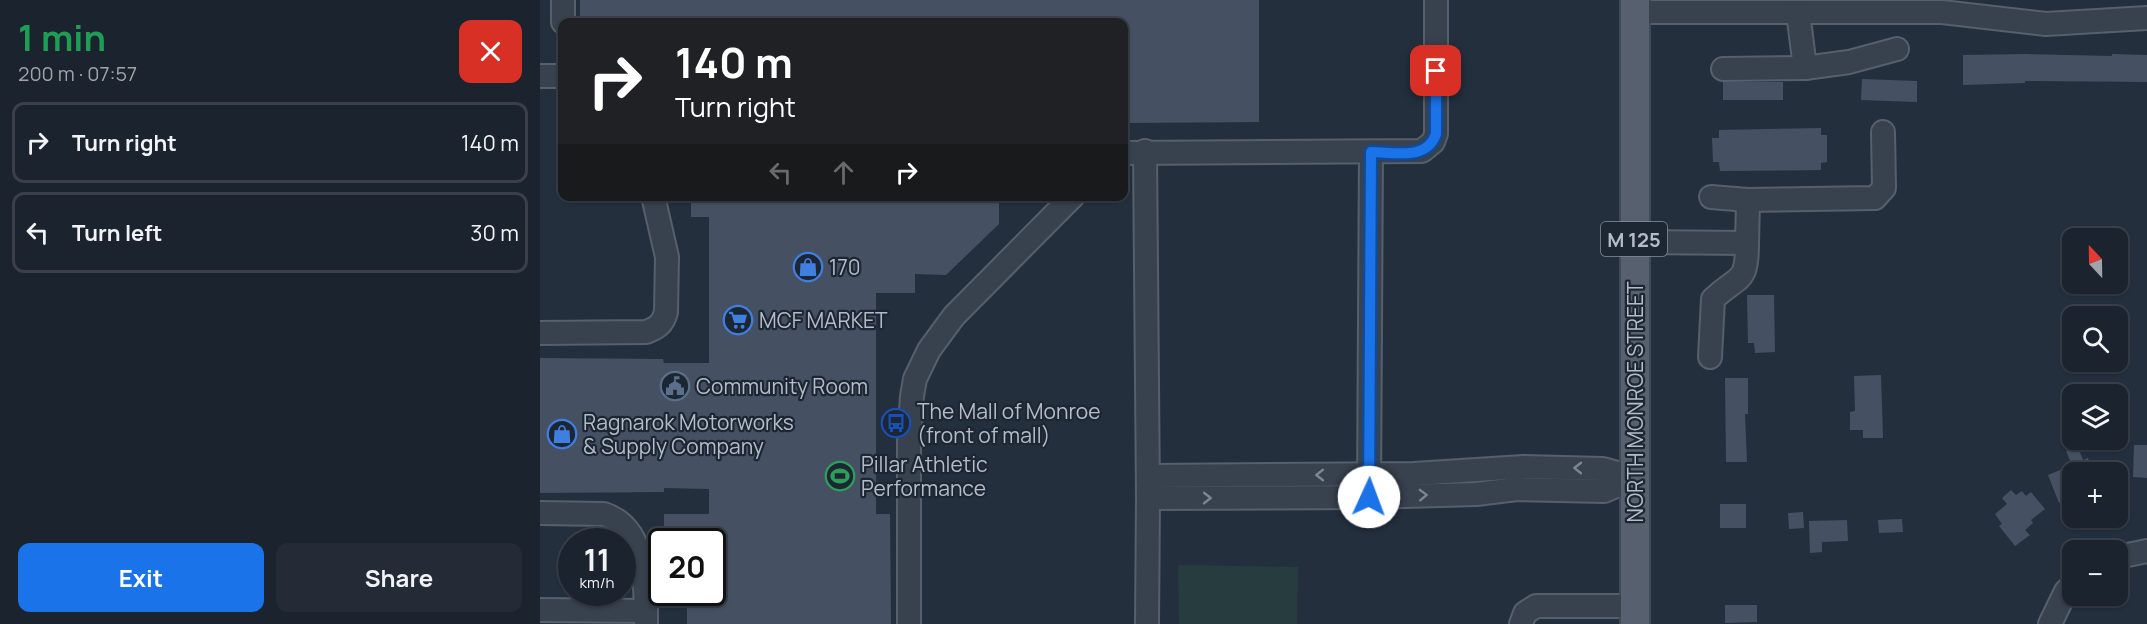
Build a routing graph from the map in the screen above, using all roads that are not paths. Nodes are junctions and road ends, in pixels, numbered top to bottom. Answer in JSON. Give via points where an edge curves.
{"nodes":[{"id":1,"x":563,"y":0,"type":"edge"},
{"id":2,"x":1436,"y":0,"type":"edge"},
{"id":3,"x":1635,"y":6,"type":"edge"},
{"id":4,"x":1798,"y":12,"type":"junction"},
{"id":5,"x":563,"y":18,"type":"edge"},
{"id":6,"x":2147,"y":18,"type":"edge"},
{"id":7,"x":1897,"y":49,"type":"dead end"},
{"id":8,"x":1805,"y":68,"type":"junction"},
{"id":9,"x":1723,"y":69,"type":"dead end"},
{"id":10,"x":540,"y":76,"type":"edge"},
{"id":11,"x":558,"y":76,"type":"edge"},
{"id":12,"x":1883,"y":132,"type":"dead end"},
{"id":13,"x":1134,"y":152,"type":"edge"},
{"id":14,"x":1371,"y":152,"type":"junction"},
{"id":15,"x":1711,"y":197,"type":"dead end"},
{"id":16,"x":1748,"y":200,"type":"junction"},
{"id":17,"x":654,"y":201,"type":"edge"},
{"id":18,"x":1068,"y":201,"type":"edge"},
{"id":19,"x":1634,"y":242,"type":"junction"},
{"id":20,"x":1747,"y":243,"type":"junction"},
{"id":21,"x":540,"y":333,"type":"edge"},
{"id":22,"x":1710,"y":357,"type":"dead end"},
{"id":23,"x":1635,"y":478,"type":"junction"},
{"id":24,"x":1369,"y":486,"type":"junction"},
{"id":25,"x":1148,"y":487,"type":"junction"},
{"id":26,"x":540,"y":513,"type":"edge"},
{"id":27,"x":2147,"y":551,"type":"edge"},
{"id":28,"x":2128,"y":555,"type":"edge"},
{"id":29,"x":2062,"y":599,"type":"edge"},
{"id":30,"x":540,"y":610,"type":"edge"},
{"id":31,"x":1635,"y":615,"type":"edge"},
{"id":32,"x":646,"y":617,"type":"edge"},
{"id":33,"x":909,"y":624,"type":"edge"},
{"id":34,"x":1147,"y":624,"type":"edge"},
{"id":35,"x":1521,"y":624,"type":"edge"},
{"id":36,"x":2050,"y":624,"type":"edge"}],
"edges":[{"from":1,"to":5,"type":"street"},
{"from":2,"to":14,"type":"street","via":[[1433,142],[1417,153]]},
{"from":3,"to":4,"type":"street"},
{"from":3,"to":19,"type":"main road","name":"NORTH MONROE STREET","number":"M 125"},
{"from":4,"to":6,"type":"street","via":[[1942,12],[2046,24]]},
{"from":4,"to":8,"type":"street"},
{"from":7,"to":8,"type":"street","via":[[1849,62]]},
{"from":8,"to":9,"type":"street"},
{"from":10,"to":11,"type":"street"},
{"from":12,"to":16,"type":"street","via":[[1884,188],[1875,198]]},
{"from":13,"to":14,"type":"street"},
{"from":13,"to":25,"type":"street"},
{"from":14,"to":24,"type":"street"},
{"from":15,"to":16,"type":"street"},
{"from":16,"to":20,"type":"street"},
{"from":17,"to":21,"type":"street","via":[[668,268],[666,312],[659,326],[646,333]]},
{"from":18,"to":33,"type":"street","via":[[954,316],[929,350],[915,379],[909,441]]},
{"from":19,"to":20,"type":"street"},
{"from":19,"to":23,"type":"main road","name":"NORTH MONROE STREET","number":"M 125"},
{"from":20,"to":22,"type":"street","via":[[1747,265],[1741,278],[1713,299]]},
{"from":23,"to":24,"type":"street","via":[[1603,469],[1523,467],[1414,474]]},
{"from":23,"to":31,"type":"main road","name":"NORTH MONROE STREET","number":"M 125"},
{"from":24,"to":25,"type":"street"},
{"from":25,"to":34,"type":"street"},
{"from":26,"to":32,"type":"street","via":[[604,514],[625,526],[640,558]]},
{"from":27,"to":28,"type":"street"},
{"from":29,"to":36,"type":"street"},
{"from":30,"to":32,"type":"street"},
{"from":31,"to":35,"type":"street","via":[[1536,606],[1525,613]]}]}
